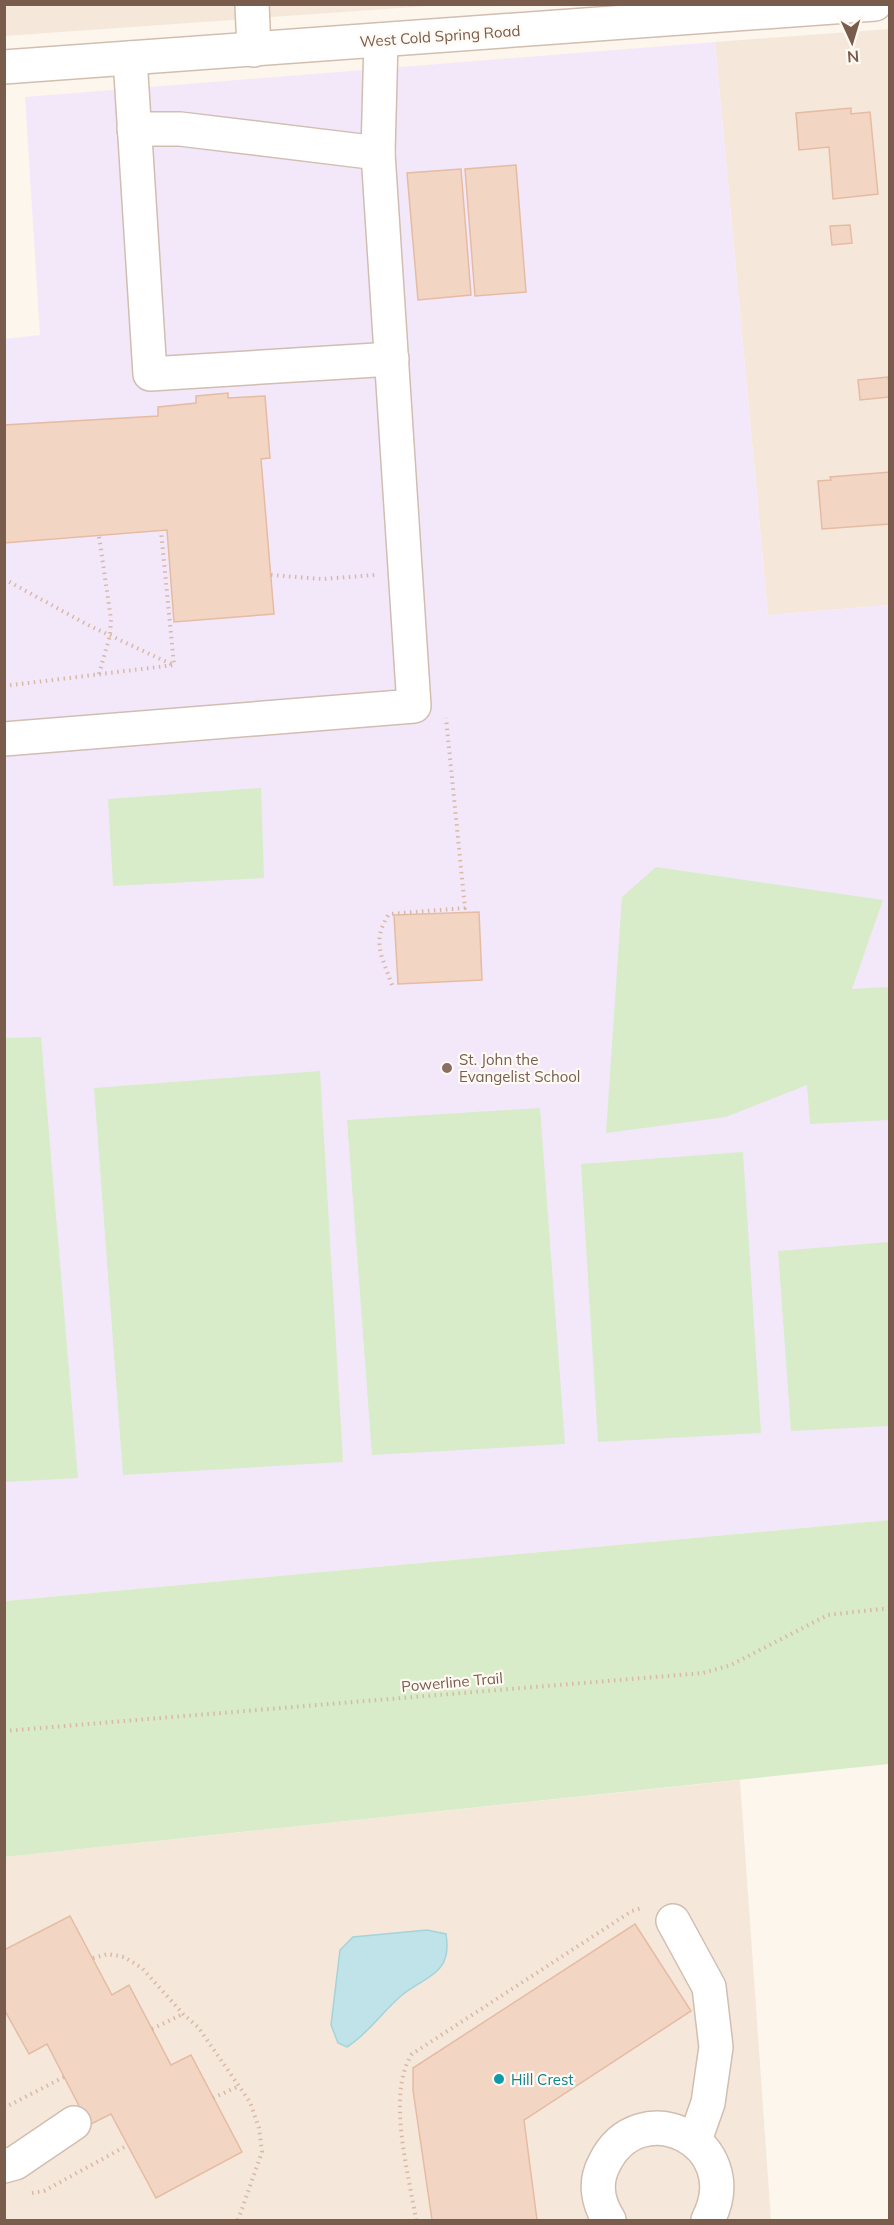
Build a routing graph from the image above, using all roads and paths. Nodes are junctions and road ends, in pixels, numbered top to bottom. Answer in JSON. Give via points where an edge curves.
{"nodes":[{"id":1,"x":252,"y":4,"type":"edge"},
{"id":2,"x":875,"y":4,"type":"edge"},
{"id":3,"x":381,"y":40,"type":"junction"},
{"id":4,"x":254,"y":50,"type":"junction"},
{"id":5,"x":130,"y":58,"type":"junction"},
{"id":6,"x":4,"y":67,"type":"edge"},
{"id":7,"x":134,"y":129,"type":"junction"},
{"id":8,"x":378,"y":153,"type":"junction"},
{"id":9,"x":392,"y":359,"type":"junction"},
{"id":10,"x":161,"y":531,"type":"dead end"},
{"id":11,"x":99,"y":536,"type":"dead end"},
{"id":12,"x":405,"y":573,"type":"junction"},
{"id":13,"x":271,"y":575,"type":"dead end"},
{"id":14,"x":4,"y":579,"type":"edge"},
{"id":15,"x":110,"y":634,"type":"junction"},
{"id":16,"x":174,"y":665,"type":"junction"},
{"id":17,"x":99,"y":674,"type":"junction"},
{"id":18,"x":4,"y":686,"type":"edge"},
{"id":19,"x":446,"y":717,"type":"dead end"},
{"id":20,"x":4,"y":739,"type":"edge"},
{"id":21,"x":392,"y":985,"type":"dead end"},
{"id":22,"x":890,"y":1608,"type":"edge"},
{"id":23,"x":4,"y":1731,"type":"edge"},
{"id":24,"x":673,"y":1921,"type":"joint"},
{"id":25,"x":93,"y":1958,"type":"dead end"},
{"id":26,"x":183,"y":2014,"type":"junction"},
{"id":27,"x":152,"y":2029,"type":"dead end"},
{"id":28,"x":64,"y":2077,"type":"dead end"},
{"id":29,"x":239,"y":2086,"type":"junction"},
{"id":30,"x":213,"y":2098,"type":"dead end"},
{"id":31,"x":4,"y":2108,"type":"edge"},
{"id":32,"x":74,"y":2123,"type":"dead end"},
{"id":33,"x":695,"y":2140,"type":"junction"},
{"id":34,"x":128,"y":2145,"type":"dead end"},
{"id":35,"x":4,"y":2166,"type":"edge"},
{"id":36,"x":44,"y":2191,"type":"dead end"},
{"id":37,"x":238,"y":2220,"type":"edge"},
{"id":38,"x":416,"y":2220,"type":"edge"},
{"id":39,"x":609,"y":2220,"type":"edge"},
{"id":40,"x":708,"y":2220,"type":"edge"}],
"edges":[{"from":1,"to":4,"type":"street"},
{"from":2,"to":3,"type":"street","name":"West Cold Spring Road"},
{"from":3,"to":4,"type":"street","name":"West Cold Spring Road"},
{"from":3,"to":8,"type":"street"},
{"from":4,"to":5,"type":"street","name":"West Cold Spring Road"},
{"from":5,"to":6,"type":"street","name":"West Cold Spring Road"},
{"from":5,"to":7,"type":"street"},
{"from":7,"to":8,"type":"street","via":[[180,129]]},
{"from":7,"to":9,"type":"street","via":[[150,374]]},
{"from":8,"to":9,"type":"street"},
{"from":9,"to":12,"type":"street"},
{"from":10,"to":16,"type":"path"},
{"from":11,"to":15,"type":"path"},
{"from":12,"to":13,"type":"path","via":[[322,579]]},
{"from":12,"to":20,"type":"street","via":[[414,706]]},
{"from":14,"to":15,"type":"path"},
{"from":15,"to":16,"type":"path"},
{"from":15,"to":17,"type":"path"},
{"from":16,"to":17,"type":"path"},
{"from":17,"to":18,"type":"path"},
{"from":19,"to":21,"type":"path","via":[[465,908],[389,914],[379,929],[378,944]]},
{"from":22,"to":23,"type":"path","name":"Powerline Trail","via":[[828,1615],[731,1665],[703,1673]]},
{"from":24,"to":33,"type":"street","via":[[710,1987],[716,2047],[708,2103]]},
{"from":24,"to":38,"type":"path","via":[[652,1908],[632,1911],[412,2054],[404,2067],[400,2089]]},
{"from":25,"to":26,"type":"path","via":[[108,1954],[124,1957],[142,1968]]},
{"from":26,"to":27,"type":"path"},
{"from":26,"to":29,"type":"path","via":[[204,2034]]},
{"from":28,"to":31,"type":"path"},
{"from":29,"to":30,"type":"path"},
{"from":29,"to":37,"type":"path","via":[[250,2102],[259,2128],[261,2151]]},
{"from":32,"to":35,"type":"street","via":[[15,2163]]},
{"from":33,"to":39,"type":"street","via":[[678,2131],[659,2128],[640,2130],[622,2139],[601,2170],[598,2190]]},
{"from":33,"to":40,"type":"street","via":[[716,2171],[716,2198]]},
{"from":34,"to":36,"type":"path"}]}
